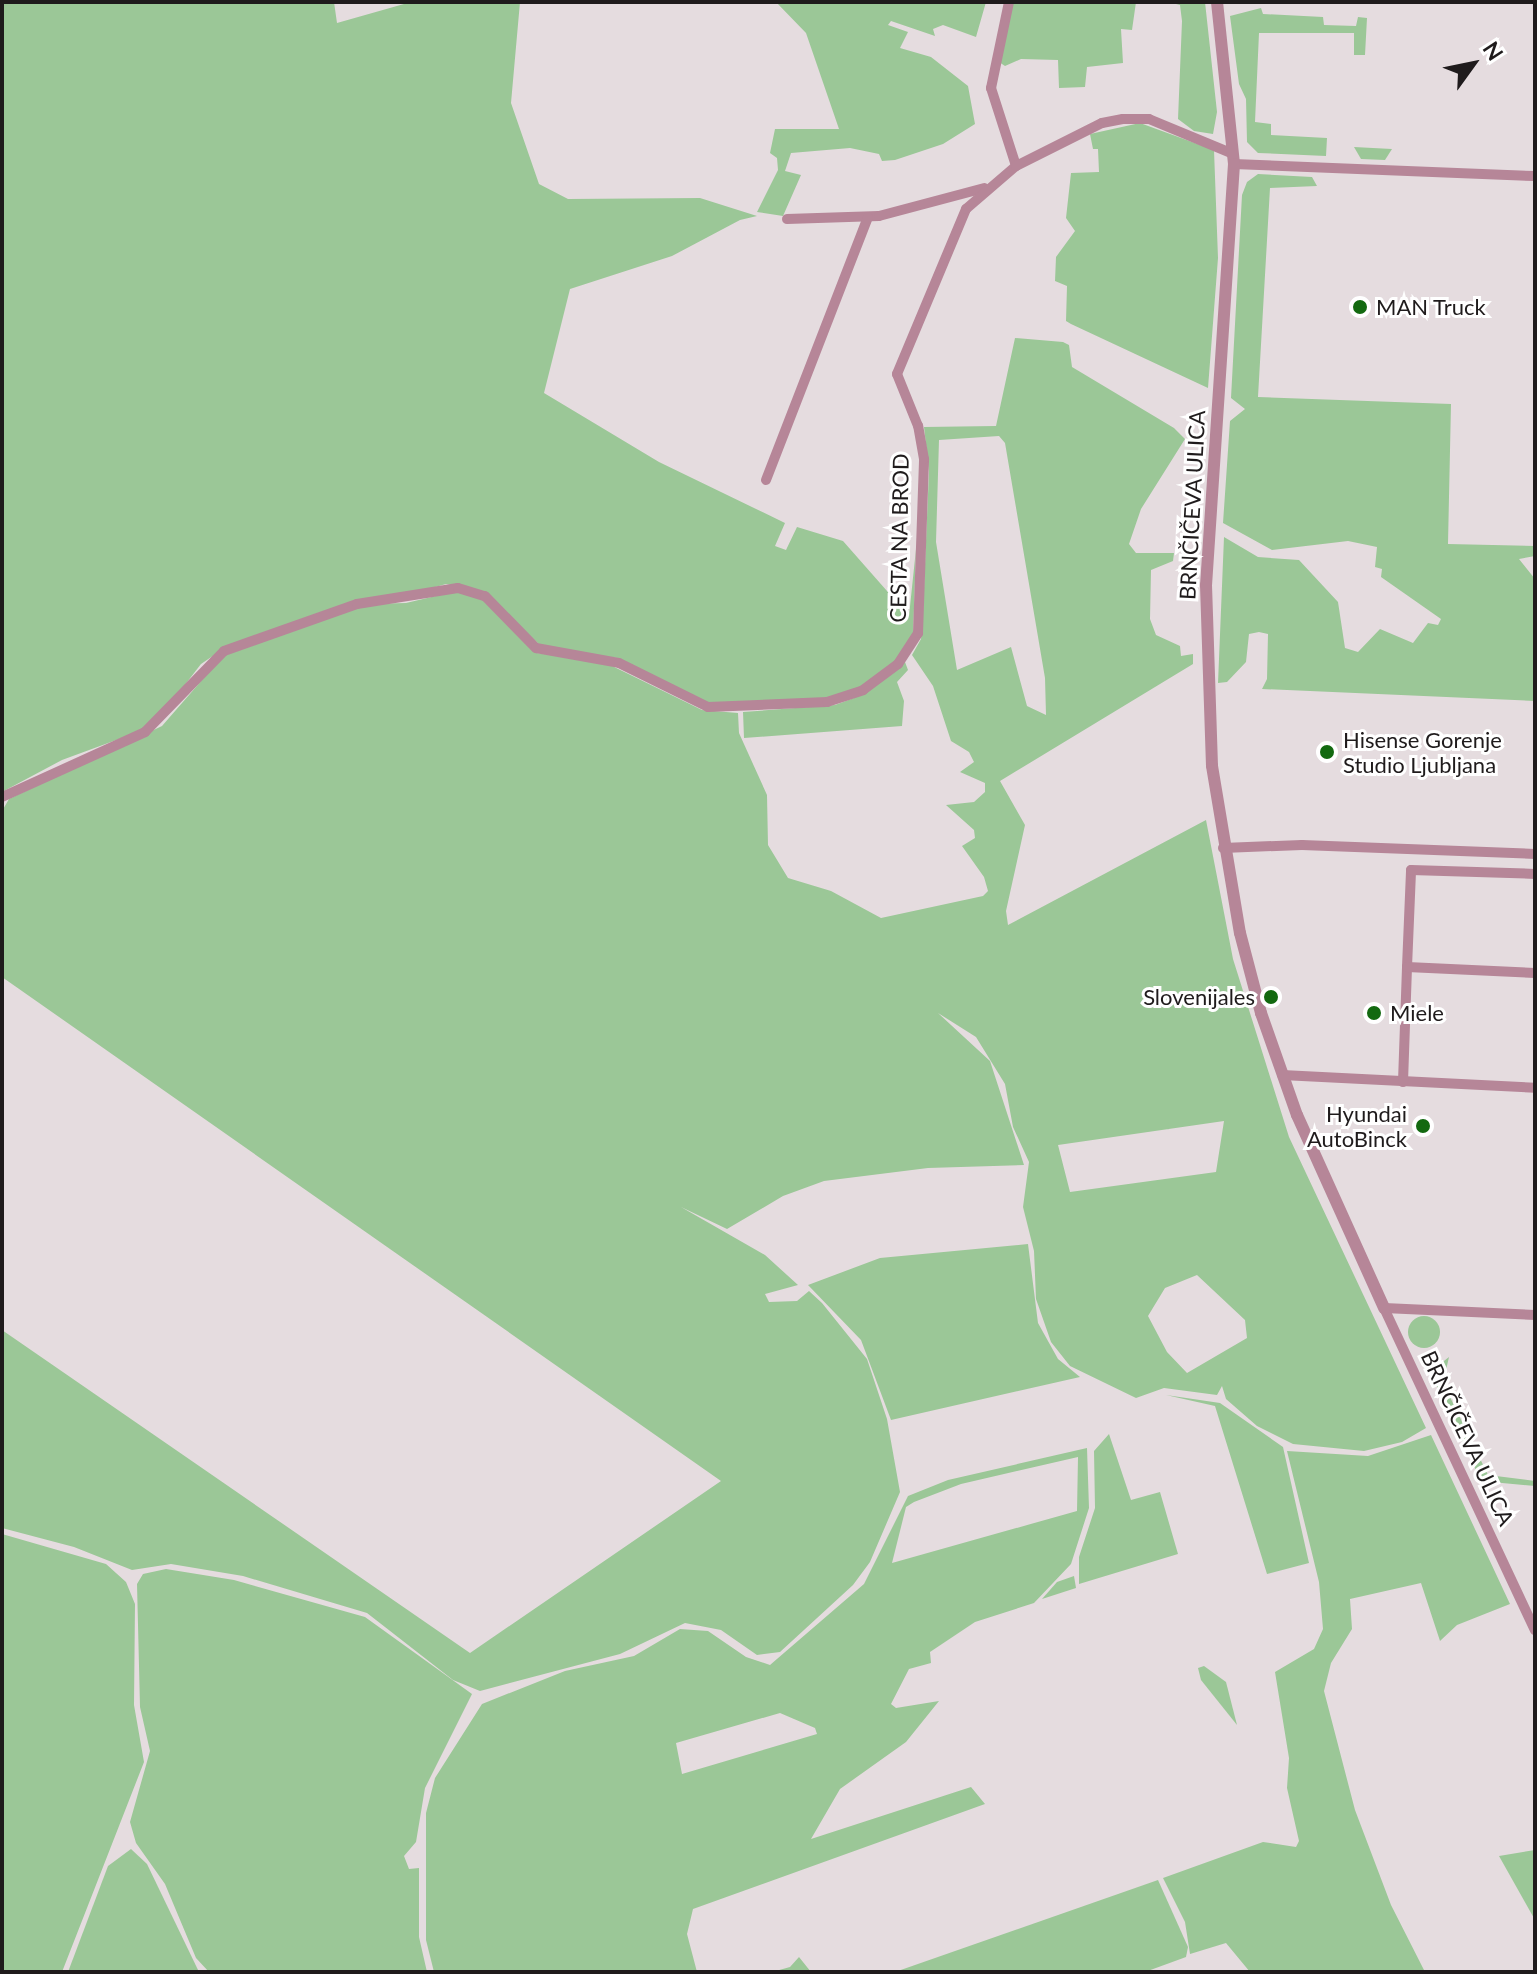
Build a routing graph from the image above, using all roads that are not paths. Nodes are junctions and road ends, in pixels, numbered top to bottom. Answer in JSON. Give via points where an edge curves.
{"nodes":[{"id":1,"x":1009,"y":2,"type":"edge"},
{"id":2,"x":1217,"y":2,"type":"edge"},
{"id":3,"x":1234,"y":159,"type":"junction"},
{"id":4,"x":1016,"y":166,"type":"junction"},
{"id":5,"x":1535,"y":176,"type":"edge"},
{"id":6,"x":986,"y":187,"type":"junction"},
{"id":7,"x":868,"y":217,"type":"junction"},
{"id":8,"x":787,"y":219,"type":"dead end"},
{"id":9,"x":766,"y":480,"type":"dead end"},
{"id":10,"x":2,"y":797,"type":"edge"},
{"id":11,"x":1223,"y":848,"type":"junction"},
{"id":12,"x":1535,"y":854,"type":"edge"},
{"id":13,"x":1535,"y":874,"type":"edge"},
{"id":14,"x":1407,"y":967,"type":"junction"},
{"id":15,"x":1535,"y":973,"type":"edge"},
{"id":16,"x":1282,"y":1075,"type":"junction"},
{"id":17,"x":1403,"y":1082,"type":"junction"},
{"id":18,"x":1535,"y":1088,"type":"edge"},
{"id":19,"x":1384,"y":1308,"type":"junction"},
{"id":20,"x":1535,"y":1315,"type":"edge"},
{"id":21,"x":1535,"y":1630,"type":"edge"}],
"edges":[{"from":1,"to":4,"type":"street","via":[[991,88]]},
{"from":2,"to":3,"type":"street","name":"BRNČIČEVA ULICA"},
{"from":3,"to":4,"type":"street","name":"CESTA NA BROD","via":[[1149,119],[1123,119],[1102,123]]},
{"from":3,"to":5,"type":"street"},
{"from":3,"to":11,"type":"street","name":"BRNČIČEVA ULICA","via":[[1206,585],[1206,690]]},
{"from":4,"to":6,"type":"street","name":"CESTA NA BROD"},
{"from":6,"to":7,"type":"street"},
{"from":6,"to":10,"type":"street","name":"CESTA NA BROD","via":[[957,225],[898,363],[899,384],[918,426],[924,459],[919,623],[907,653],[874,683],[838,700],[708,707],[619,663],[536,648],[485,596],[458,588],[357,604],[224,651],[145,732]]},
{"from":7,"to":8,"type":"street"},
{"from":7,"to":9,"type":"street"},
{"from":11,"to":12,"type":"street","via":[[1302,845]]},
{"from":11,"to":16,"type":"street","name":"BRNČIČEVA ULICA","via":[[1250,976]]},
{"from":13,"to":14,"type":"street","via":[[1411,870]]},
{"from":14,"to":15,"type":"street"},
{"from":14,"to":17,"type":"street"},
{"from":16,"to":17,"type":"street"},
{"from":16,"to":19,"type":"street","name":"BRNČIČEVA ULICA"},
{"from":17,"to":18,"type":"street"},
{"from":19,"to":20,"type":"street"},
{"from":19,"to":21,"type":"street","name":"BRNČIČEVA ULICA"}]}
